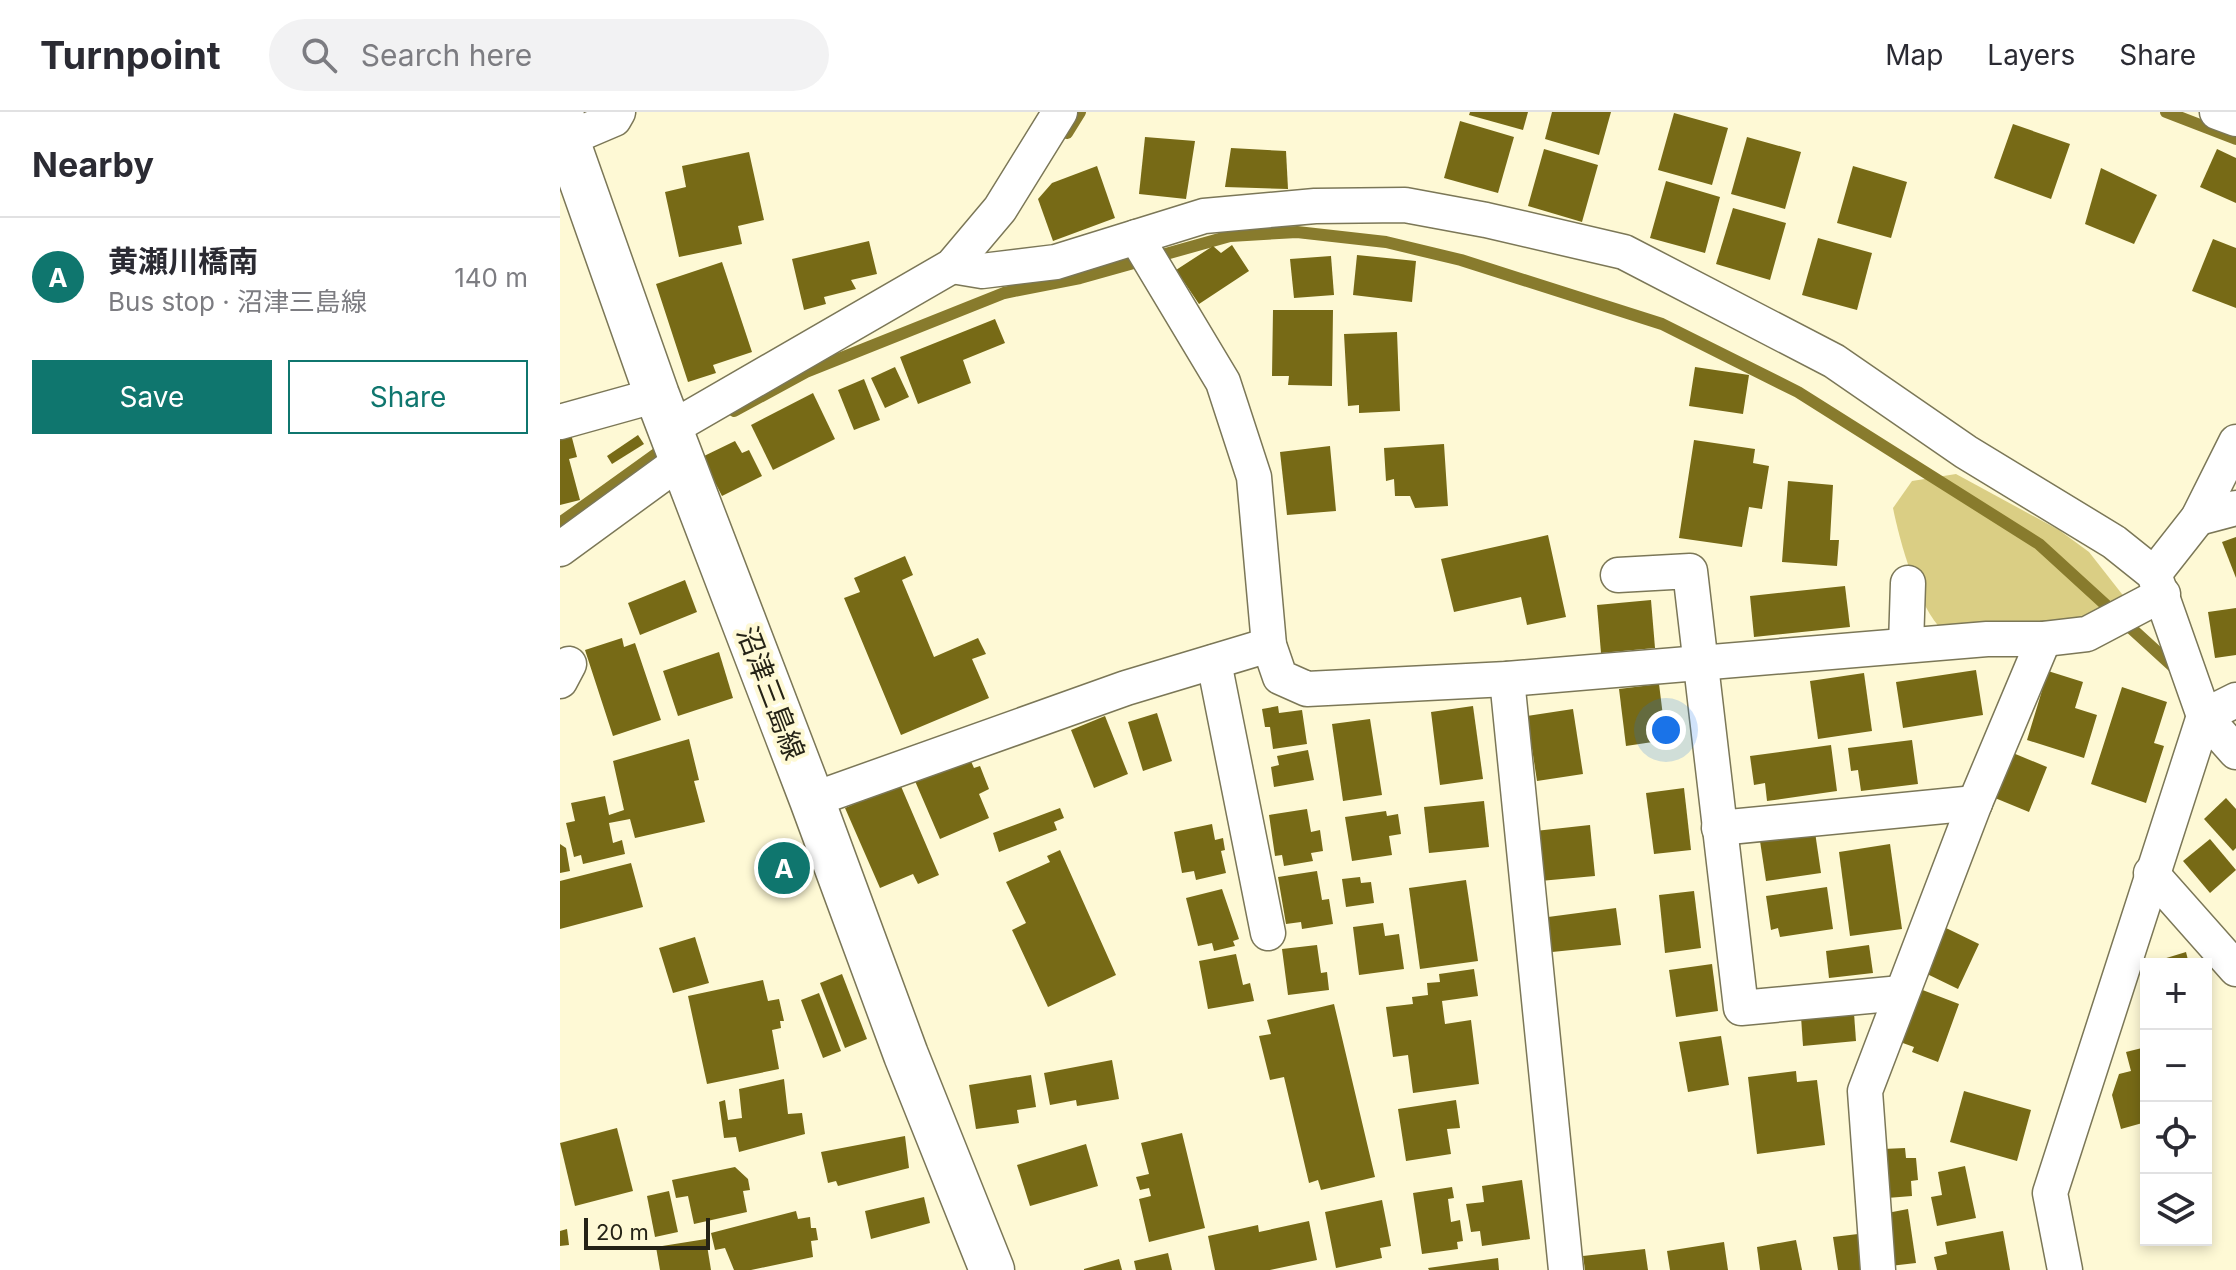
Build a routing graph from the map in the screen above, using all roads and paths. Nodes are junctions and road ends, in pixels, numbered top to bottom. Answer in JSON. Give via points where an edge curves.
{"nodes":[{"id":1,"x":618,"y":112,"type":"edge"},
{"id":2,"x":1060,"y":112,"type":"edge"},
{"id":3,"x":2217,"y":112,"type":"edge"},
{"id":4,"x":2236,"y":119,"type":"edge"},
{"id":5,"x":563,"y":131,"type":"edge"},
{"id":6,"x":1136,"y":237,"type":"junction"},
{"id":7,"x":952,"y":266,"type":"junction"},
{"id":8,"x":560,"y":422,"type":"edge"},
{"id":9,"x":670,"y":428,"type":"junction"},
{"id":10,"x":2236,"y":442,"type":"edge"},
{"id":11,"x":2236,"y":508,"type":"edge"},
{"id":12,"x":2198,"y":518,"type":"junction"},
{"id":13,"x":560,"y":549,"type":"edge"},
{"id":14,"x":1618,"y":575,"type":"dead end"},
{"id":15,"x":1908,"y":583,"type":"dead end"},
{"id":16,"x":2158,"y":584,"type":"junction"},
{"id":17,"x":2044,"y":639,"type":"junction"},
{"id":18,"x":1269,"y":645,"type":"junction"},
{"id":19,"x":1906,"y":645,"type":"junction"},
{"id":20,"x":1214,"y":662,"type":"junction"},
{"id":21,"x":1700,"y":662,"type":"junction"},
{"id":22,"x":1507,"y":679,"type":"junction"},
{"id":23,"x":2236,"y":700,"type":"edge"},
{"id":24,"x":2204,"y":716,"type":"junction"},
{"id":25,"x":2236,"y":752,"type":"edge"},
{"id":26,"x":812,"y":800,"type":"junction"},
{"id":27,"x":1975,"y":803,"type":"junction"},
{"id":28,"x":1719,"y":828,"type":"junction"},
{"id":29,"x":2151,"y":873,"type":"junction"},
{"id":30,"x":1268,"y":933,"type":"dead end"},
{"id":31,"x":2236,"y":969,"type":"edge"},
{"id":32,"x":1901,"y":993,"type":"junction"},
{"id":33,"x":992,"y":1270,"type":"edge"},
{"id":34,"x":1566,"y":1270,"type":"edge"},
{"id":35,"x":1878,"y":1270,"type":"edge"},
{"id":36,"x":2065,"y":1270,"type":"edge"}],
"edges":[{"from":1,"to":5,"type":"street","via":[[614,119]]},
{"from":2,"to":7,"type":"street","via":[[1000,209]]},
{"from":3,"to":4,"type":"street"},
{"from":5,"to":9,"type":"main road","name":"沼津三島線"},
{"from":6,"to":7,"type":"street","via":[[1056,262],[982,271]]},
{"from":6,"to":16,"type":"street","via":[[1204,216],[1405,205],[1624,252],[1834,361],[1966,452],[2114,542]]},
{"from":6,"to":18,"type":"street","via":[[1223,382],[1254,477]]},
{"from":7,"to":9,"type":"street"},
{"from":8,"to":9,"type":"street"},
{"from":9,"to":13,"type":"street"},
{"from":9,"to":26,"type":"main road","name":"沼津三島線"},
{"from":10,"to":12,"type":"street"},
{"from":11,"to":12,"type":"street"},
{"from":12,"to":16,"type":"street"},
{"from":14,"to":21,"type":"street","via":[[1690,571]]},
{"from":15,"to":19,"type":"street"},
{"from":16,"to":17,"type":"street","via":[[2087,634]]},
{"from":16,"to":24,"type":"street"},
{"from":17,"to":19,"type":"street"},
{"from":17,"to":27,"type":"street"},
{"from":18,"to":20,"type":"street"},
{"from":18,"to":22,"type":"street","via":[[1280,677],[1307,689]]},
{"from":19,"to":21,"type":"street"},
{"from":20,"to":26,"type":"street"},
{"from":20,"to":30,"type":"street"},
{"from":21,"to":22,"type":"street"},
{"from":21,"to":28,"type":"street"},
{"from":22,"to":34,"type":"street"},
{"from":23,"to":24,"type":"street"},
{"from":24,"to":25,"type":"street"},
{"from":24,"to":29,"type":"street"},
{"from":26,"to":33,"type":"main road","name":"沼津三島線"},
{"from":27,"to":28,"type":"street"},
{"from":27,"to":32,"type":"street"},
{"from":28,"to":32,"type":"street","via":[[1741,1008]]},
{"from":29,"to":31,"type":"street"},
{"from":29,"to":36,"type":"street","via":[[2050,1193]]},
{"from":32,"to":35,"type":"street","via":[[1865,1091]]}]}
